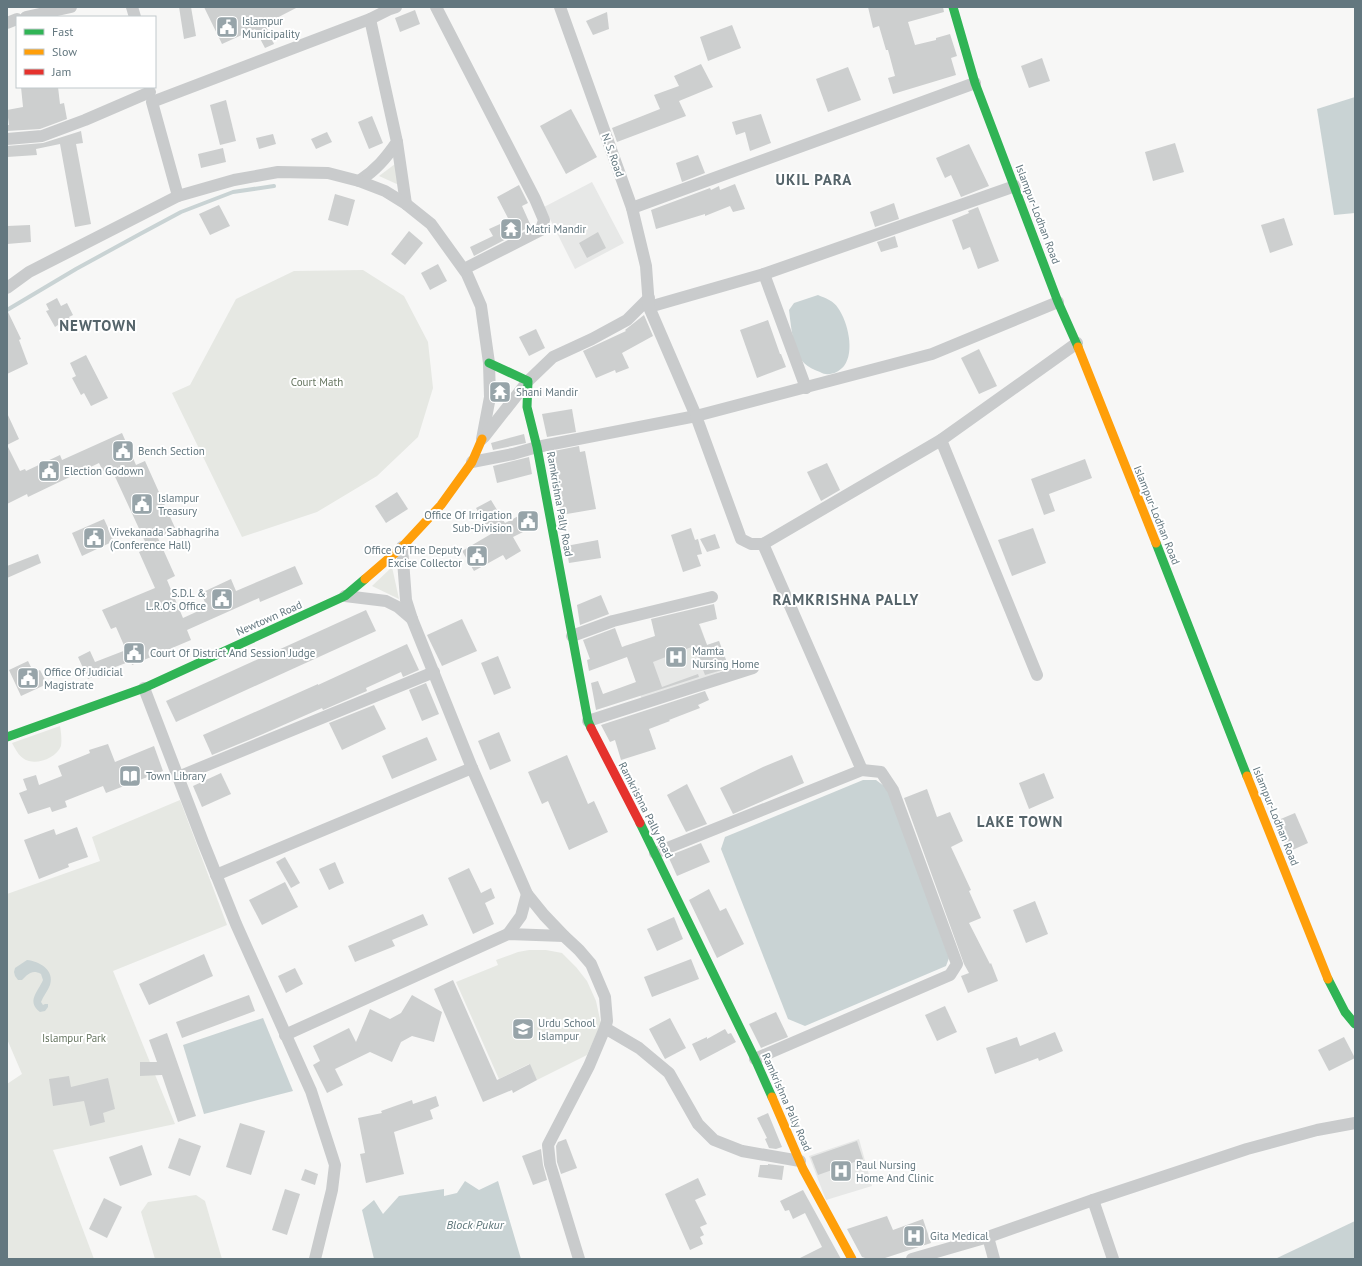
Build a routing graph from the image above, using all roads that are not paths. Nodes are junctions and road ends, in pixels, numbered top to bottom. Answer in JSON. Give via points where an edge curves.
{"nodes":[{"id":1,"x":71,"y":7,"type":"edge"},
{"id":2,"x":436,"y":7,"type":"edge"},
{"id":3,"x":560,"y":7,"type":"edge"},
{"id":4,"x":953,"y":7,"type":"edge"},
{"id":5,"x":392,"y":8,"type":"edge"},
{"id":6,"x":30,"y":16,"type":"edge"},
{"id":7,"x":370,"y":19,"type":"junction"},
{"id":8,"x":976,"y":83,"type":"junction"},
{"id":9,"x":151,"y":94,"type":"edge"},
{"id":10,"x":7,"y":139,"type":"edge"},
{"id":11,"x":397,"y":142,"type":"junction"},
{"id":12,"x":359,"y":181,"type":"junction"},
{"id":13,"x":1015,"y":186,"type":"junction"},
{"id":14,"x":178,"y":196,"type":"junction"},
{"id":15,"x":406,"y":204,"type":"junction"},
{"id":16,"x":632,"y":208,"type":"junction"},
{"id":17,"x":464,"y":269,"type":"junction"},
{"id":18,"x":764,"y":274,"type":"junction"},
{"id":19,"x":7,"y":288,"type":"edge"},
{"id":20,"x":1058,"y":302,"type":"junction"},
{"id":21,"x":649,"y":303,"type":"junction"},
{"id":22,"x":1077,"y":343,"type":"junction"},
{"id":23,"x":489,"y":363,"type":"junction"},
{"id":24,"x":528,"y":382,"type":"junction"},
{"id":25,"x":806,"y":388,"type":"junction"},
{"id":26,"x":696,"y":416,"type":"junction"},
{"id":27,"x":482,"y":440,"type":"junction"},
{"id":28,"x":941,"y":440,"type":"junction"},
{"id":29,"x":537,"y":447,"type":"junction"},
{"id":30,"x":472,"y":462,"type":"junction"},
{"id":31,"x":763,"y":544,"type":"junction"},
{"id":32,"x":402,"y":547,"type":"junction"},
{"id":33,"x":346,"y":596,"type":"junction"},
{"id":34,"x":712,"y":597,"type":"dead end"},
{"id":35,"x":412,"y":619,"type":"junction"},
{"id":36,"x":572,"y":636,"type":"junction"},
{"id":37,"x":753,"y":668,"type":"dead end"},
{"id":38,"x":434,"y":672,"type":"junction"},
{"id":39,"x":1037,"y":675,"type":"dead end"},
{"id":40,"x":144,"y":688,"type":"junction"},
{"id":41,"x":588,"y":721,"type":"junction"},
{"id":42,"x":7,"y":736,"type":"edge"},
{"id":43,"x":472,"y":768,"type":"junction"},
{"id":44,"x":862,"y":770,"type":"junction"},
{"id":45,"x":178,"y":777,"type":"junction"},
{"id":46,"x":655,"y":853,"type":"junction"},
{"id":47,"x":216,"y":875,"type":"junction"},
{"id":48,"x":527,"y":894,"type":"junction"},
{"id":49,"x":508,"y":934,"type":"junction"},
{"id":50,"x":564,"y":936,"type":"junction"},
{"id":51,"x":1355,"y":1024,"type":"edge"},
{"id":52,"x":605,"y":1028,"type":"junction"},
{"id":53,"x":285,"y":1035,"type":"junction"},
{"id":54,"x":755,"y":1059,"type":"junction"},
{"id":55,"x":1355,"y":1123,"type":"edge"},
{"id":56,"x":800,"y":1161,"type":"junction"},
{"id":57,"x":1092,"y":1200,"type":"junction"},
{"id":58,"x":988,"y":1237,"type":"junction"},
{"id":59,"x":315,"y":1259,"type":"edge"},
{"id":60,"x":579,"y":1259,"type":"edge"},
{"id":61,"x":852,"y":1259,"type":"edge"},
{"id":62,"x":912,"y":1259,"type":"edge"},
{"id":63,"x":994,"y":1259,"type":"edge"},
{"id":64,"x":1113,"y":1259,"type":"edge"}],
"edges":[{"from":1,"to":6,"type":"street"},
{"from":2,"to":17,"type":"street","via":[[536,199],[544,220],[541,230]]},
{"from":3,"to":16,"type":"street","name":"N. S. Road"},
{"from":4,"to":8,"type":"street","name":"Islampur-Lodhan Road"},
{"from":5,"to":7,"type":"street"},
{"from":7,"to":9,"type":"street"},
{"from":7,"to":11,"type":"street"},
{"from":8,"to":13,"type":"street","name":"Islampur-Lodhan Road"},
{"from":8,"to":16,"type":"street"},
{"from":9,"to":10,"type":"street","via":[[42,136]]},
{"from":9,"to":14,"type":"street"},
{"from":11,"to":12,"type":"street","via":[[384,160]]},
{"from":11,"to":15,"type":"street"},
{"from":12,"to":14,"type":"street","via":[[328,173],[278,172],[234,180]]},
{"from":12,"to":15,"type":"street","via":[[386,191]]},
{"from":13,"to":18,"type":"street"},
{"from":13,"to":20,"type":"street","name":"Islampur-Lodhan Road"},
{"from":14,"to":19,"type":"street","via":[[29,272]]},
{"from":15,"to":17,"type":"street","via":[[431,224]]},
{"from":16,"to":21,"type":"street","name":"N. S. Road","via":[[646,266]]},
{"from":17,"to":23,"type":"street","via":[[482,306]]},
{"from":18,"to":21,"type":"street"},
{"from":18,"to":25,"type":"street"},
{"from":20,"to":22,"type":"street","name":"Islampur-Lodhan Road"},
{"from":20,"to":25,"type":"street","via":[[932,354]]},
{"from":21,"to":24,"type":"street","via":[[627,320],[553,357]]},
{"from":21,"to":26,"type":"street","name":"N. S. Road"},
{"from":22,"to":28,"type":"street"},
{"from":22,"to":51,"type":"street","name":"Islampur-Lodhan Road","via":[[1324,971],[1345,1012]]},
{"from":23,"to":24,"type":"street"},
{"from":23,"to":27,"type":"street","via":[[490,397]]},
{"from":24,"to":27,"type":"street"},
{"from":24,"to":29,"type":"street","name":"Ramkrishna Pally Road","via":[[527,407]]},
{"from":25,"to":26,"type":"street"},
{"from":26,"to":29,"type":"street"},
{"from":26,"to":31,"type":"street","name":"N. S. Road","via":[[741,539],[751,544]]},
{"from":27,"to":30,"type":"street","name":"Newtown Road"},
{"from":28,"to":31,"type":"street"},
{"from":28,"to":39,"type":"street"},
{"from":29,"to":30,"type":"street"},
{"from":29,"to":36,"type":"street","name":"Ramkrishna Pally Road"},
{"from":30,"to":32,"type":"street","name":"Newtown Road","via":[[441,505]]},
{"from":31,"to":44,"type":"street"},
{"from":32,"to":33,"type":"street","name":"Newtown Road"},
{"from":32,"to":35,"type":"street","via":[[406,600]]},
{"from":33,"to":35,"type":"street","via":[[386,601]]},
{"from":33,"to":40,"type":"street","name":"Newtown Road"},
{"from":34,"to":36,"type":"street","via":[[613,621]]},
{"from":35,"to":38,"type":"street"},
{"from":36,"to":41,"type":"street","name":"Ramkrishna Pally Road"},
{"from":37,"to":41,"type":"street"},
{"from":38,"to":43,"type":"street"},
{"from":38,"to":45,"type":"street"},
{"from":40,"to":42,"type":"street","name":"Newtown Road"},
{"from":40,"to":45,"type":"street"},
{"from":41,"to":46,"type":"street","name":"Ramkrishna Pally Road"},
{"from":43,"to":47,"type":"street"},
{"from":43,"to":48,"type":"street"},
{"from":44,"to":46,"type":"street"},
{"from":44,"to":54,"type":"street","via":[[881,772],[893,790],[957,964],[950,975]]},
{"from":45,"to":47,"type":"street"},
{"from":46,"to":54,"type":"street","name":"Ramkrishna Pally Road"},
{"from":47,"to":53,"type":"street"},
{"from":48,"to":49,"type":"street","via":[[521,916]]},
{"from":48,"to":50,"type":"street"},
{"from":49,"to":50,"type":"street"},
{"from":49,"to":53,"type":"street"},
{"from":50,"to":52,"type":"street","via":[[591,964],[605,997]]},
{"from":52,"to":56,"type":"street","via":[[639,1048],[669,1073],[698,1124],[714,1140],[742,1151]]},
{"from":52,"to":60,"type":"street","via":[[589,1066],[548,1145],[550,1164]]},
{"from":53,"to":59,"type":"street","via":[[311,1091],[335,1165],[332,1190]]},
{"from":54,"to":56,"type":"street","name":"Ramkrishna Pally Road"},
{"from":55,"to":57,"type":"street","via":[[1317,1130],[1247,1149]]},
{"from":56,"to":61,"type":"street","name":"Ramkrishna Pally Road"},
{"from":57,"to":58,"type":"street"},
{"from":57,"to":64,"type":"street"},
{"from":58,"to":62,"type":"street"},
{"from":58,"to":63,"type":"street"}]}
